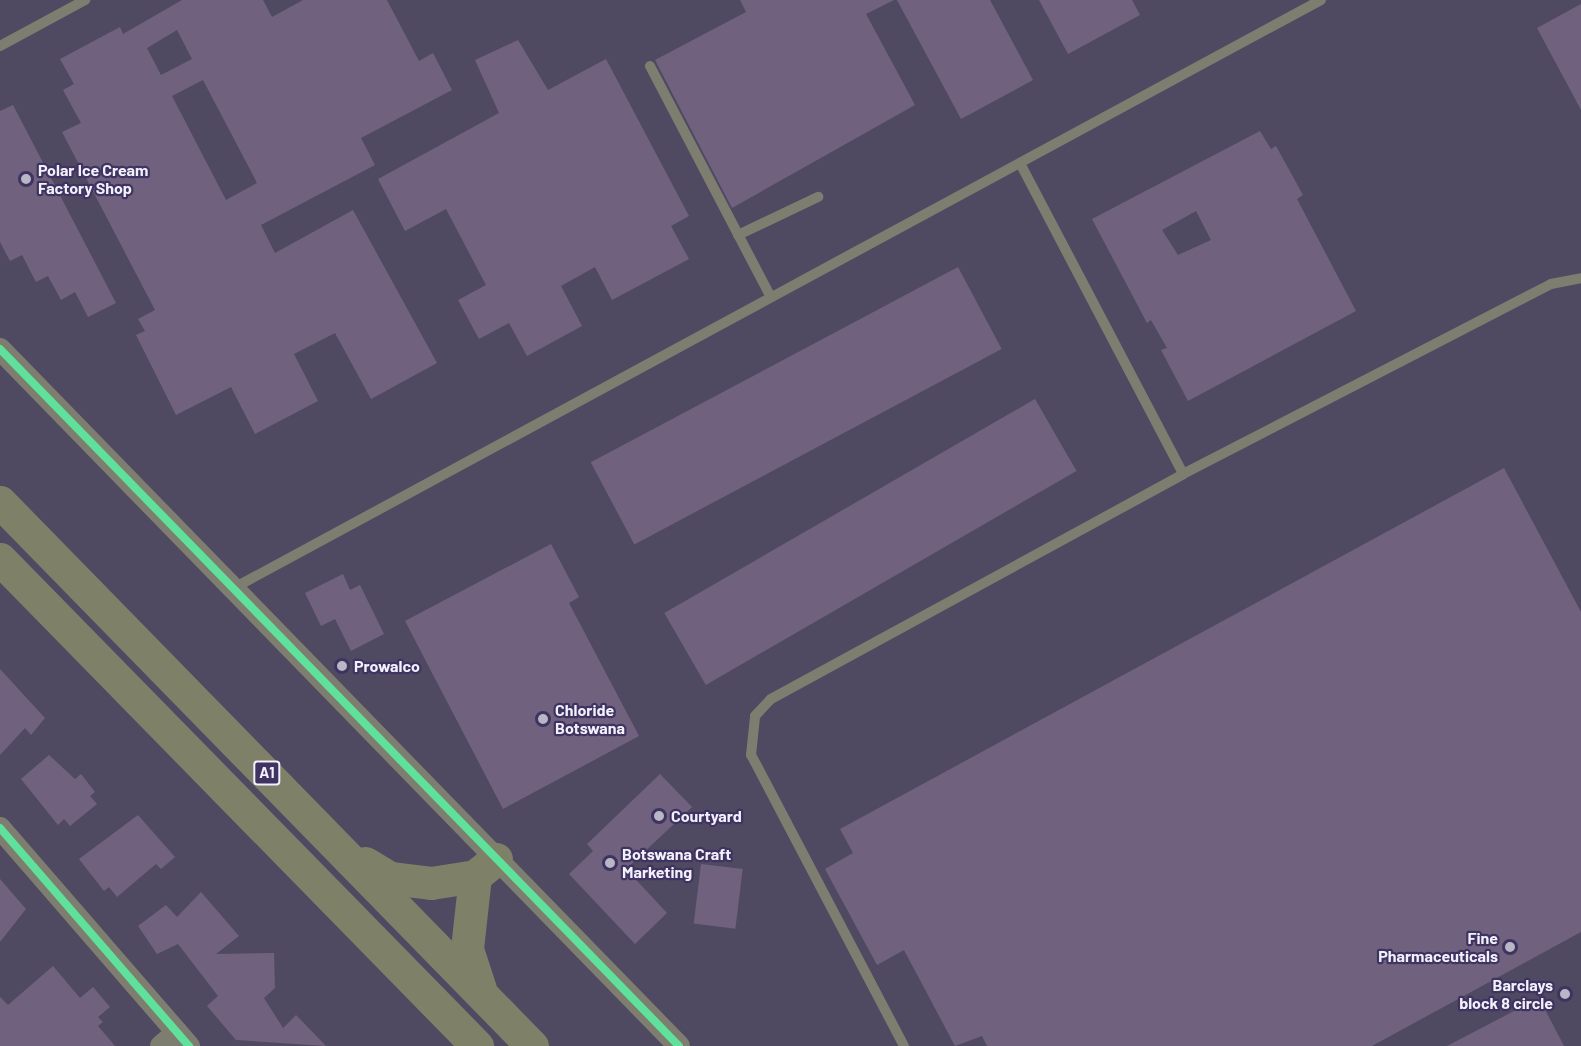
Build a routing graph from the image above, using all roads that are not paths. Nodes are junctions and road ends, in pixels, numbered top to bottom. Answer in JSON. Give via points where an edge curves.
{"nodes":[{"id":1,"x":86,"y":0,"type":"edge"},
{"id":2,"x":1321,"y":0,"type":"edge"},
{"id":3,"x":0,"y":46,"type":"edge"},
{"id":4,"x":650,"y":66,"type":"dead end"},
{"id":5,"x":1021,"y":165,"type":"junction"},
{"id":6,"x":818,"y":197,"type":"dead end"},
{"id":7,"x":738,"y":235,"type":"junction"},
{"id":8,"x":1581,"y":278,"type":"edge"},
{"id":9,"x":770,"y":296,"type":"junction"},
{"id":10,"x":0,"y":349,"type":"edge"},
{"id":11,"x":1183,"y":474,"type":"junction"},
{"id":12,"x":0,"y":502,"type":"edge"},
{"id":13,"x":0,"y":559,"type":"edge"},
{"id":14,"x":232,"y":589,"type":"junction"},
{"id":15,"x":0,"y":828,"type":"edge"},
{"id":16,"x":324,"y":831,"type":"junction"},
{"id":17,"x":486,"y":868,"type":"junction"},
{"id":18,"x":481,"y":993,"type":"junction"},
{"id":19,"x":176,"y":1041,"type":"edge"},
{"id":20,"x":477,"y":1046,"type":"edge"},
{"id":21,"x":532,"y":1046,"type":"edge"},
{"id":22,"x":680,"y":1046,"type":"edge"},
{"id":23,"x":904,"y":1046,"type":"edge"}],
"edges":[{"from":1,"to":3,"type":"lane"},
{"from":2,"to":5,"type":"lane"},
{"from":4,"to":7,"type":"lane"},
{"from":5,"to":9,"type":"lane"},
{"from":5,"to":11,"type":"lane"},
{"from":6,"to":7,"type":"lane"},
{"from":7,"to":9,"type":"lane"},
{"from":8,"to":11,"type":"lane","via":[[1551,284]]},
{"from":9,"to":14,"type":"lane"},
{"from":10,"to":14,"type":"street"},
{"from":11,"to":23,"type":"lane","via":[[771,699],[754,716],[751,755]]},
{"from":12,"to":16,"type":"highway","number":"A1"},
{"from":13,"to":20,"type":"highway","number":"A1"},
{"from":14,"to":17,"type":"street"},
{"from":15,"to":19,"type":"street"},
{"from":16,"to":17,"type":"highway","via":[[390,878],[432,883]]},
{"from":16,"to":18,"type":"highway","number":"A1"},
{"from":17,"to":18,"type":"highway","via":[[467,949]]},
{"from":17,"to":22,"type":"street"},
{"from":18,"to":21,"type":"highway","number":"A1"}]}
